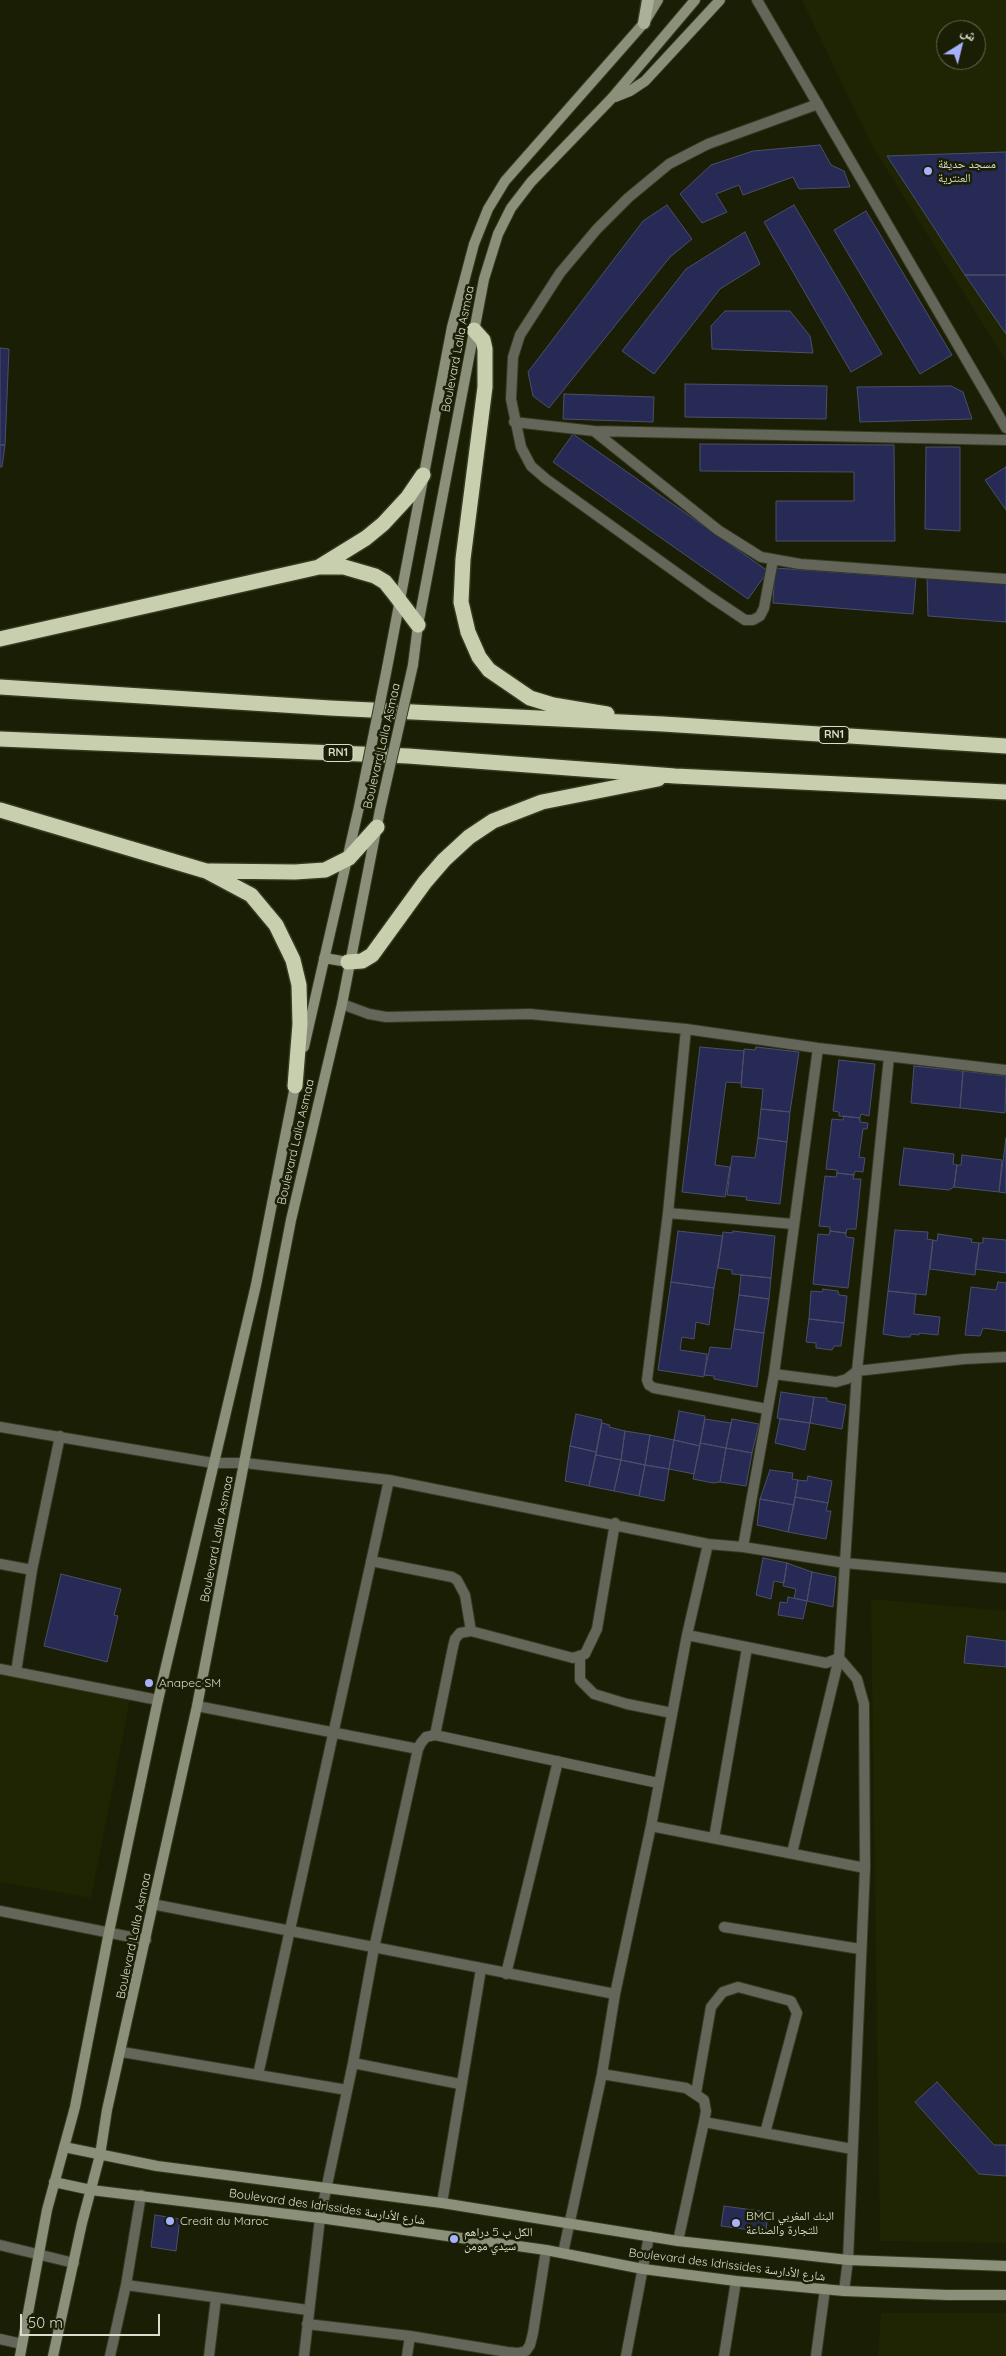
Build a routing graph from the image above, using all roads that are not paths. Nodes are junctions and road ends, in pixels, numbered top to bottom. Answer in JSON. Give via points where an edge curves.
{"nodes":[{"id":1,"x":648,"y":0,"type":"edge"},
{"id":2,"x":658,"y":0,"type":"edge"},
{"id":3,"x":696,"y":0,"type":"edge"},
{"id":4,"x":720,"y":0,"type":"edge"},
{"id":5,"x":757,"y":0,"type":"edge"},
{"id":6,"x":644,"y":23,"type":"junction"},
{"id":7,"x":612,"y":98,"type":"junction"},
{"id":8,"x":818,"y":104,"type":"junction"},
{"id":9,"x":474,"y":330,"type":"junction"},
{"id":10,"x":514,"y":422,"type":"junction"},
{"id":11,"x":1006,"y":428,"type":"edge"},
{"id":12,"x":594,"y":431,"type":"junction"},
{"id":13,"x":1006,"y":440,"type":"edge"},
{"id":14,"x":423,"y":475,"type":"junction"},
{"id":15,"x":773,"y":560,"type":"junction"},
{"id":16,"x":319,"y":567,"type":"junction"},
{"id":17,"x":1006,"y":579,"type":"edge"},
{"id":18,"x":399,"y":601,"type":"junction"},
{"id":19,"x":418,"y":625,"type":"junction"},
{"id":20,"x":0,"y":639,"type":"edge"},
{"id":21,"x":0,"y":687,"type":"edge"},
{"id":22,"x":663,"y":724,"type":"junction"},
{"id":23,"x":0,"y":738,"type":"edge"},
{"id":24,"x":1006,"y":746,"type":"edge"},
{"id":25,"x":675,"y":776,"type":"junction"},
{"id":26,"x":1006,"y":792,"type":"edge"},
{"id":27,"x":0,"y":810,"type":"edge"},
{"id":28,"x":377,"y":827,"type":"junction"},
{"id":29,"x":349,"y":858,"type":"junction"},
{"id":30,"x":206,"y":871,"type":"junction"},
{"id":31,"x":324,"y":958,"type":"junction"},
{"id":32,"x":348,"y":962,"type":"junction"},
{"id":33,"x":342,"y":1004,"type":"junction"},
{"id":34,"x":686,"y":1029,"type":"junction"},
{"id":35,"x":818,"y":1048,"type":"junction"},
{"id":36,"x":889,"y":1057,"type":"junction"},
{"id":37,"x":1006,"y":1070,"type":"edge"},
{"id":38,"x":295,"y":1086,"type":"junction"},
{"id":39,"x":668,"y":1213,"type":"junction"},
{"id":40,"x":793,"y":1224,"type":"junction"},
{"id":41,"x":1006,"y":1357,"type":"edge"},
{"id":42,"x":857,"y":1371,"type":"junction"},
{"id":43,"x":774,"y":1374,"type":"junction"},
{"id":44,"x":767,"y":1409,"type":"junction"},
{"id":45,"x":0,"y":1427,"type":"edge"},
{"id":46,"x":60,"y":1436,"type":"junction"},
{"id":47,"x":213,"y":1463,"type":"junction"},
{"id":48,"x":245,"y":1463,"type":"junction"},
{"id":49,"x":389,"y":1480,"type":"junction"},
{"id":50,"x":615,"y":1524,"type":"junction"},
{"id":51,"x":708,"y":1544,"type":"junction"},
{"id":52,"x":743,"y":1547,"type":"junction"},
{"id":53,"x":371,"y":1561,"type":"junction"},
{"id":54,"x":845,"y":1563,"type":"junction"},
{"id":55,"x":0,"y":1564,"type":"edge"},
{"id":56,"x":32,"y":1570,"type":"junction"},
{"id":57,"x":1006,"y":1578,"type":"edge"},
{"id":58,"x":472,"y":1631,"type":"junction"},
{"id":59,"x":688,"y":1635,"type":"junction"},
{"id":60,"x":748,"y":1648,"type":"junction"},
{"id":61,"x":580,"y":1657,"type":"junction"},
{"id":62,"x":839,"y":1658,"type":"junction"},
{"id":63,"x":0,"y":1669,"type":"edge"},
{"id":64,"x":16,"y":1672,"type":"junction"},
{"id":65,"x":158,"y":1700,"type":"junction"},
{"id":66,"x":197,"y":1706,"type":"junction"},
{"id":67,"x":672,"y":1713,"type":"junction"},
{"id":68,"x":333,"y":1733,"type":"junction"},
{"id":69,"x":435,"y":1735,"type":"junction"},
{"id":70,"x":418,"y":1750,"type":"junction"},
{"id":71,"x":558,"y":1761,"type":"junction"},
{"id":72,"x":658,"y":1783,"type":"junction"},
{"id":73,"x":651,"y":1826,"type":"junction"},
{"id":74,"x":714,"y":1838,"type":"junction"},
{"id":75,"x":792,"y":1853,"type":"junction"},
{"id":76,"x":865,"y":1868,"type":"junction"},
{"id":77,"x":152,"y":1904,"type":"junction"},
{"id":78,"x":0,"y":1911,"type":"edge"},
{"id":79,"x":724,"y":1928,"type":"dead end"},
{"id":80,"x":109,"y":1932,"type":"junction"},
{"id":81,"x":290,"y":1932,"type":"junction"},
{"id":82,"x":146,"y":1940,"type":"junction"},
{"id":83,"x":374,"y":1948,"type":"junction"},
{"id":84,"x":860,"y":1949,"type":"junction"},
{"id":85,"x":481,"y":1969,"type":"junction"},
{"id":86,"x":506,"y":1974,"type":"junction"},
{"id":87,"x":615,"y":1994,"type":"junction"},
{"id":88,"x":122,"y":2052,"type":"junction"},
{"id":89,"x":353,"y":2064,"type":"junction"},
{"id":90,"x":602,"y":2074,"type":"junction"},
{"id":91,"x":258,"y":2075,"type":"junction"},
{"id":92,"x":460,"y":2084,"type":"junction"},
{"id":93,"x":347,"y":2090,"type":"junction"},
{"id":94,"x":696,"y":2093,"type":"junction"},
{"id":95,"x":704,"y":2122,"type":"junction"},
{"id":96,"x":765,"y":2133,"type":"junction"},
{"id":97,"x":64,"y":2147,"type":"junction"},
{"id":98,"x":852,"y":2149,"type":"junction"},
{"id":99,"x":100,"y":2155,"type":"junction"},
{"id":100,"x":54,"y":2182,"type":"junction"},
{"id":101,"x":326,"y":2187,"type":"junction"},
{"id":102,"x":91,"y":2190,"type":"junction"},
{"id":103,"x":141,"y":2195,"type":"junction"},
{"id":104,"x":442,"y":2202,"type":"junction"},
{"id":105,"x":320,"y":2218,"type":"junction"},
{"id":106,"x":570,"y":2223,"type":"junction"},
{"id":107,"x":649,"y":2236,"type":"junction"},
{"id":108,"x":678,"y":2241,"type":"junction"},
{"id":109,"x":0,"y":2245,"type":"edge"},
{"id":110,"x":546,"y":2250,"type":"junction"},
{"id":111,"x":563,"y":2253,"type":"junction"},
{"id":112,"x":38,"y":2254,"type":"junction"},
{"id":113,"x":848,"y":2260,"type":"junction"},
{"id":114,"x":74,"y":2263,"type":"junction"},
{"id":115,"x":1006,"y":2266,"type":"edge"},
{"id":116,"x":643,"y":2270,"type":"junction"},
{"id":117,"x":736,"y":2281,"type":"junction"},
{"id":118,"x":126,"y":2285,"type":"junction"},
{"id":119,"x":825,"y":2289,"type":"junction"},
{"id":120,"x":844,"y":2291,"type":"junction"},
{"id":121,"x":1006,"y":2295,"type":"edge"},
{"id":122,"x":216,"y":2298,"type":"junction"},
{"id":123,"x":308,"y":2310,"type":"junction"},
{"id":124,"x":307,"y":2324,"type":"junction"},
{"id":125,"x":410,"y":2336,"type":"junction"},
{"id":126,"x":0,"y":2339,"type":"edge"},
{"id":127,"x":22,"y":2344,"type":"junction"},
{"id":128,"x":506,"y":2354,"type":"edge"},
{"id":129,"x":20,"y":2356,"type":"edge"},
{"id":130,"x":53,"y":2356,"type":"edge"},
{"id":131,"x":110,"y":2356,"type":"edge"},
{"id":132,"x":209,"y":2356,"type":"edge"},
{"id":133,"x":304,"y":2356,"type":"edge"},
{"id":134,"x":407,"y":2356,"type":"edge"},
{"id":135,"x":626,"y":2356,"type":"edge"},
{"id":136,"x":724,"y":2356,"type":"edge"},
{"id":137,"x":816,"y":2356,"type":"edge"}],
"edges":[{"from":1,"to":6,"type":"main road"},
{"from":2,"to":6,"type":"main road","name":"Boulevard Lalla Asmaa"},
{"from":3,"to":7,"type":"main road","name":"Boulevard Lalla Asmaa"},
{"from":4,"to":7,"type":"main road","via":[[645,81]]},
{"from":5,"to":8,"type":"street"},
{"from":6,"to":14,"type":"main road","name":"Boulevard Lalla Asmaa","via":[[505,181],[488,209],[474,244],[452,326]]},
{"from":7,"to":9,"type":"main road","name":"Boulevard Lalla Asmaa","via":[[531,182],[511,208],[498,234],[484,279]]},
{"from":8,"to":10,"type":"street","via":[[708,144],[669,164],[597,229],[560,273],[520,335],[511,379]]},
{"from":8,"to":11,"type":"street"},
{"from":9,"to":19,"type":"main road","name":"Boulevard Lalla Asmaa"},
{"from":9,"to":22,"type":"highway","via":[[483,340],[485,349],[486,387],[463,559],[461,602],[468,632],[479,657],[488,670],[530,698]]},
{"from":10,"to":12,"type":"street"},
{"from":10,"to":15,"type":"street","via":[[531,466],[546,479],[745,620],[760,616],[764,608]]},
{"from":12,"to":13,"type":"street"},
{"from":12,"to":15,"type":"street","via":[[718,530],[747,550]]},
{"from":14,"to":16,"type":"highway","via":[[383,524]]},
{"from":14,"to":18,"type":"main road","name":"Boulevard Lalla Asmaa"},
{"from":15,"to":17,"type":"street"},
{"from":16,"to":18,"type":"highway","via":[[344,567],[375,576],[385,582]]},
{"from":16,"to":20,"type":"highway"},
{"from":18,"to":19,"type":"highway"},
{"from":18,"to":29,"type":"main road","name":"Boulevard Lalla Asmaa","bridge":true},
{"from":19,"to":28,"type":"main road","name":"Boulevard Lalla Asmaa","bridge":true,"via":[[413,665]]},
{"from":21,"to":22,"type":"highway","number":"RN1","via":[[330,708]]},
{"from":22,"to":24,"type":"highway","number":"RN1"},
{"from":23,"to":25,"type":"highway","number":"RN1","via":[[408,756]]},
{"from":25,"to":26,"type":"highway","number":"RN1"},
{"from":25,"to":32,"type":"highway","via":[[542,802],[494,820],[444,860],[372,955],[362,961]]},
{"from":27,"to":30,"type":"highway"},
{"from":28,"to":29,"type":"highway"},
{"from":28,"to":32,"type":"main road","name":"Boulevard Lalla Asmaa"},
{"from":29,"to":30,"type":"highway","via":[[316,872]]},
{"from":29,"to":31,"type":"main road","name":"Boulevard Lalla Asmaa"},
{"from":30,"to":38,"type":"highway","via":[[251,895],[276,925],[287,945],[299,985],[300,1024]]},
{"from":31,"to":32,"type":"main road"},
{"from":31,"to":38,"type":"main road","name":"Boulevard Lalla Asmaa"},
{"from":32,"to":33,"type":"main road","name":"Boulevard Lalla Asmaa"},
{"from":33,"to":34,"type":"street","via":[[386,1017],[530,1014]]},
{"from":33,"to":48,"type":"main road","name":"Boulevard Lalla Asmaa","via":[[291,1220]]},
{"from":34,"to":35,"type":"street"},
{"from":34,"to":39,"type":"street"},
{"from":35,"to":36,"type":"street"},
{"from":35,"to":40,"type":"street"},
{"from":36,"to":37,"type":"street"},
{"from":36,"to":42,"type":"street"},
{"from":38,"to":47,"type":"main road","name":"Boulevard Lalla Asmaa","via":[[256,1285]]},
{"from":39,"to":40,"type":"street"},
{"from":39,"to":44,"type":"street","via":[[647,1380],[649,1385]]},
{"from":40,"to":43,"type":"street"},
{"from":41,"to":42,"type":"street"},
{"from":42,"to":43,"type":"street","via":[[836,1382]]},
{"from":42,"to":54,"type":"street"},
{"from":43,"to":44,"type":"street"},
{"from":44,"to":52,"type":"street"},
{"from":45,"to":46,"type":"street"},
{"from":46,"to":47,"type":"street"},
{"from":46,"to":56,"type":"street"},
{"from":47,"to":48,"type":"street"},
{"from":47,"to":65,"type":"main road","name":"Boulevard Lalla Asmaa"},
{"from":48,"to":49,"type":"street"},
{"from":48,"to":66,"type":"main road","name":"Boulevard Lalla Asmaa"},
{"from":49,"to":50,"type":"street"},
{"from":49,"to":53,"type":"street"},
{"from":50,"to":51,"type":"street"},
{"from":50,"to":61,"type":"street","via":[[597,1629],[591,1646]]},
{"from":51,"to":52,"type":"street"},
{"from":51,"to":59,"type":"street"},
{"from":52,"to":54,"type":"street"},
{"from":53,"to":58,"type":"street","via":[[457,1580],[465,1594]]},
{"from":53,"to":68,"type":"street"},
{"from":54,"to":57,"type":"street"},
{"from":54,"to":62,"type":"street"},
{"from":55,"to":56,"type":"street"},
{"from":56,"to":64,"type":"street"},
{"from":58,"to":61,"type":"street","via":[[573,1658]]},
{"from":58,"to":69,"type":"street","via":[[460,1633],[456,1639]]},
{"from":59,"to":60,"type":"street"},
{"from":59,"to":67,"type":"street"},
{"from":60,"to":62,"type":"street","via":[[826,1663]]},
{"from":60,"to":74,"type":"street"},
{"from":61,"to":67,"type":"street","via":[[580,1680],[594,1694]]},
{"from":62,"to":75,"type":"street"},
{"from":62,"to":76,"type":"street","via":[[857,1679],[864,1704]]},
{"from":63,"to":64,"type":"street"},
{"from":64,"to":65,"type":"street"},
{"from":65,"to":80,"type":"main road","name":"Boulevard Lalla Asmaa"},
{"from":66,"to":68,"type":"street"},
{"from":66,"to":77,"type":"main road","name":"Boulevard Lalla Asmaa"},
{"from":67,"to":72,"type":"street"},
{"from":68,"to":70,"type":"street"},
{"from":68,"to":81,"type":"street"},
{"from":69,"to":70,"type":"street","via":[[426,1738]]},
{"from":69,"to":71,"type":"street"},
{"from":70,"to":83,"type":"street"},
{"from":71,"to":72,"type":"street"},
{"from":71,"to":86,"type":"street"},
{"from":72,"to":73,"type":"street"},
{"from":73,"to":74,"type":"street"},
{"from":73,"to":87,"type":"street"},
{"from":74,"to":75,"type":"street"},
{"from":75,"to":76,"type":"street"},
{"from":76,"to":84,"type":"street"},
{"from":77,"to":81,"type":"street"},
{"from":77,"to":82,"type":"main road","name":"Boulevard Lalla Asmaa"},
{"from":78,"to":80,"type":"street"},
{"from":79,"to":84,"type":"street"},
{"from":80,"to":82,"type":"street"},
{"from":80,"to":97,"type":"main road","name":"Boulevard Lalla Asmaa","via":[[75,2107]]},
{"from":81,"to":83,"type":"street"},
{"from":81,"to":91,"type":"street"},
{"from":82,"to":88,"type":"main road","name":"Boulevard Lalla Asmaa"},
{"from":83,"to":85,"type":"street"},
{"from":83,"to":89,"type":"street"},
{"from":84,"to":98,"type":"street"},
{"from":85,"to":86,"type":"street"},
{"from":85,"to":92,"type":"street"},
{"from":86,"to":87,"type":"street"},
{"from":87,"to":90,"type":"street"},
{"from":88,"to":91,"type":"street"},
{"from":88,"to":99,"type":"main road","name":"Boulevard Lalla Asmaa","via":[[107,2110]]},
{"from":89,"to":92,"type":"street"},
{"from":89,"to":93,"type":"street"},
{"from":90,"to":94,"type":"street","via":[[686,2088]]},
{"from":90,"to":106,"type":"street"},
{"from":91,"to":93,"type":"street"},
{"from":92,"to":104,"type":"street"},
{"from":93,"to":101,"type":"street"},
{"from":94,"to":95,"type":"street","via":[[704,2100]]},
{"from":94,"to":96,"type":"street","via":[[711,2007],[723,1992],[738,1987],[791,2001],[797,2013]]},
{"from":95,"to":96,"type":"street"},
{"from":95,"to":108,"type":"street"},
{"from":96,"to":98,"type":"street"},
{"from":97,"to":99,"type":"main road","name":"Boulevard des Idrissides شارع الأدارسة"},
{"from":97,"to":100,"type":"main road","name":"Boulevard Lalla Asmaa"},
{"from":98,"to":113,"type":"street"},
{"from":99,"to":101,"type":"main road","name":"Boulevard des Idrissides شارع الأدارسة","via":[[158,2166]]},
{"from":99,"to":102,"type":"main road","name":"Boulevard Lalla Asmaa"},
{"from":100,"to":102,"type":"main road","name":"Boulevard des Idrissides شارع الأدارسة"},
{"from":100,"to":112,"type":"main road","name":"Boulevard Lalla Asmaa"},
{"from":101,"to":104,"type":"main road","name":"Boulevard des Idrissides شارع الأدارسة"},
{"from":101,"to":105,"type":"street"},
{"from":102,"to":103,"type":"main road","name":"Boulevard des Idrissides شارع الأدارسة"},
{"from":102,"to":114,"type":"main road","name":"Boulevard Lalla Asmaa"},
{"from":103,"to":105,"type":"main road","name":"Boulevard des Idrissides شارع الأدارسة"},
{"from":103,"to":118,"type":"street"},
{"from":104,"to":106,"type":"main road","name":"Boulevard des Idrissides شارع الأدارسة"},
{"from":105,"to":110,"type":"main road","name":"Boulevard des Idrissides شارع الأدارسة"},
{"from":105,"to":123,"type":"street"},
{"from":106,"to":107,"type":"main road","name":"Boulevard des Idrissides شارع الأدارسة"},
{"from":106,"to":111,"type":"street"},
{"from":107,"to":108,"type":"main road","name":"Boulevard des Idrissides شارع الأدارسة"},
{"from":107,"to":116,"type":"street"},
{"from":108,"to":113,"type":"main road","name":"Boulevard des Idrissides شارع الأدارسة"},
{"from":109,"to":112,"type":"street"},
{"from":110,"to":111,"type":"main road","name":"Boulevard des Idrissides شارع الأدارسة"},
{"from":110,"to":128,"type":"street","via":[[530,2346],[526,2351]]},
{"from":111,"to":116,"type":"main road","name":"Boulevard des Idrissides شارع الأدارسة"},
{"from":112,"to":114,"type":"street"},
{"from":112,"to":127,"type":"main road","name":"Boulevard Lalla Asmaa"},
{"from":113,"to":115,"type":"main road","name":"Boulevard des Idrissides شارع الأدارسة"},
{"from":113,"to":120,"type":"street"},
{"from":114,"to":130,"type":"main road","name":"Boulevard Lalla Asmaa"},
{"from":116,"to":117,"type":"main road","name":"Boulevard des Idrissides شارع الأدارسة"},
{"from":116,"to":135,"type":"street"},
{"from":117,"to":119,"type":"main road","name":"Boulevard des Idrissides شارع الأدارسة"},
{"from":117,"to":136,"type":"street"},
{"from":118,"to":122,"type":"street"},
{"from":118,"to":131,"type":"street"},
{"from":119,"to":120,"type":"main road","name":"Boulevard des Idrissides شارع الأدارسة"},
{"from":119,"to":137,"type":"street"},
{"from":120,"to":121,"type":"main road","name":"Boulevard des Idrissides شارع الأدارسة"},
{"from":122,"to":123,"type":"street"},
{"from":122,"to":132,"type":"street"},
{"from":123,"to":124,"type":"street"},
{"from":124,"to":125,"type":"street"},
{"from":124,"to":133,"type":"street"},
{"from":125,"to":128,"type":"street"},
{"from":125,"to":134,"type":"street"},
{"from":126,"to":127,"type":"street"},
{"from":127,"to":129,"type":"main road","name":"Boulevard Lalla Asmaa"}]}
